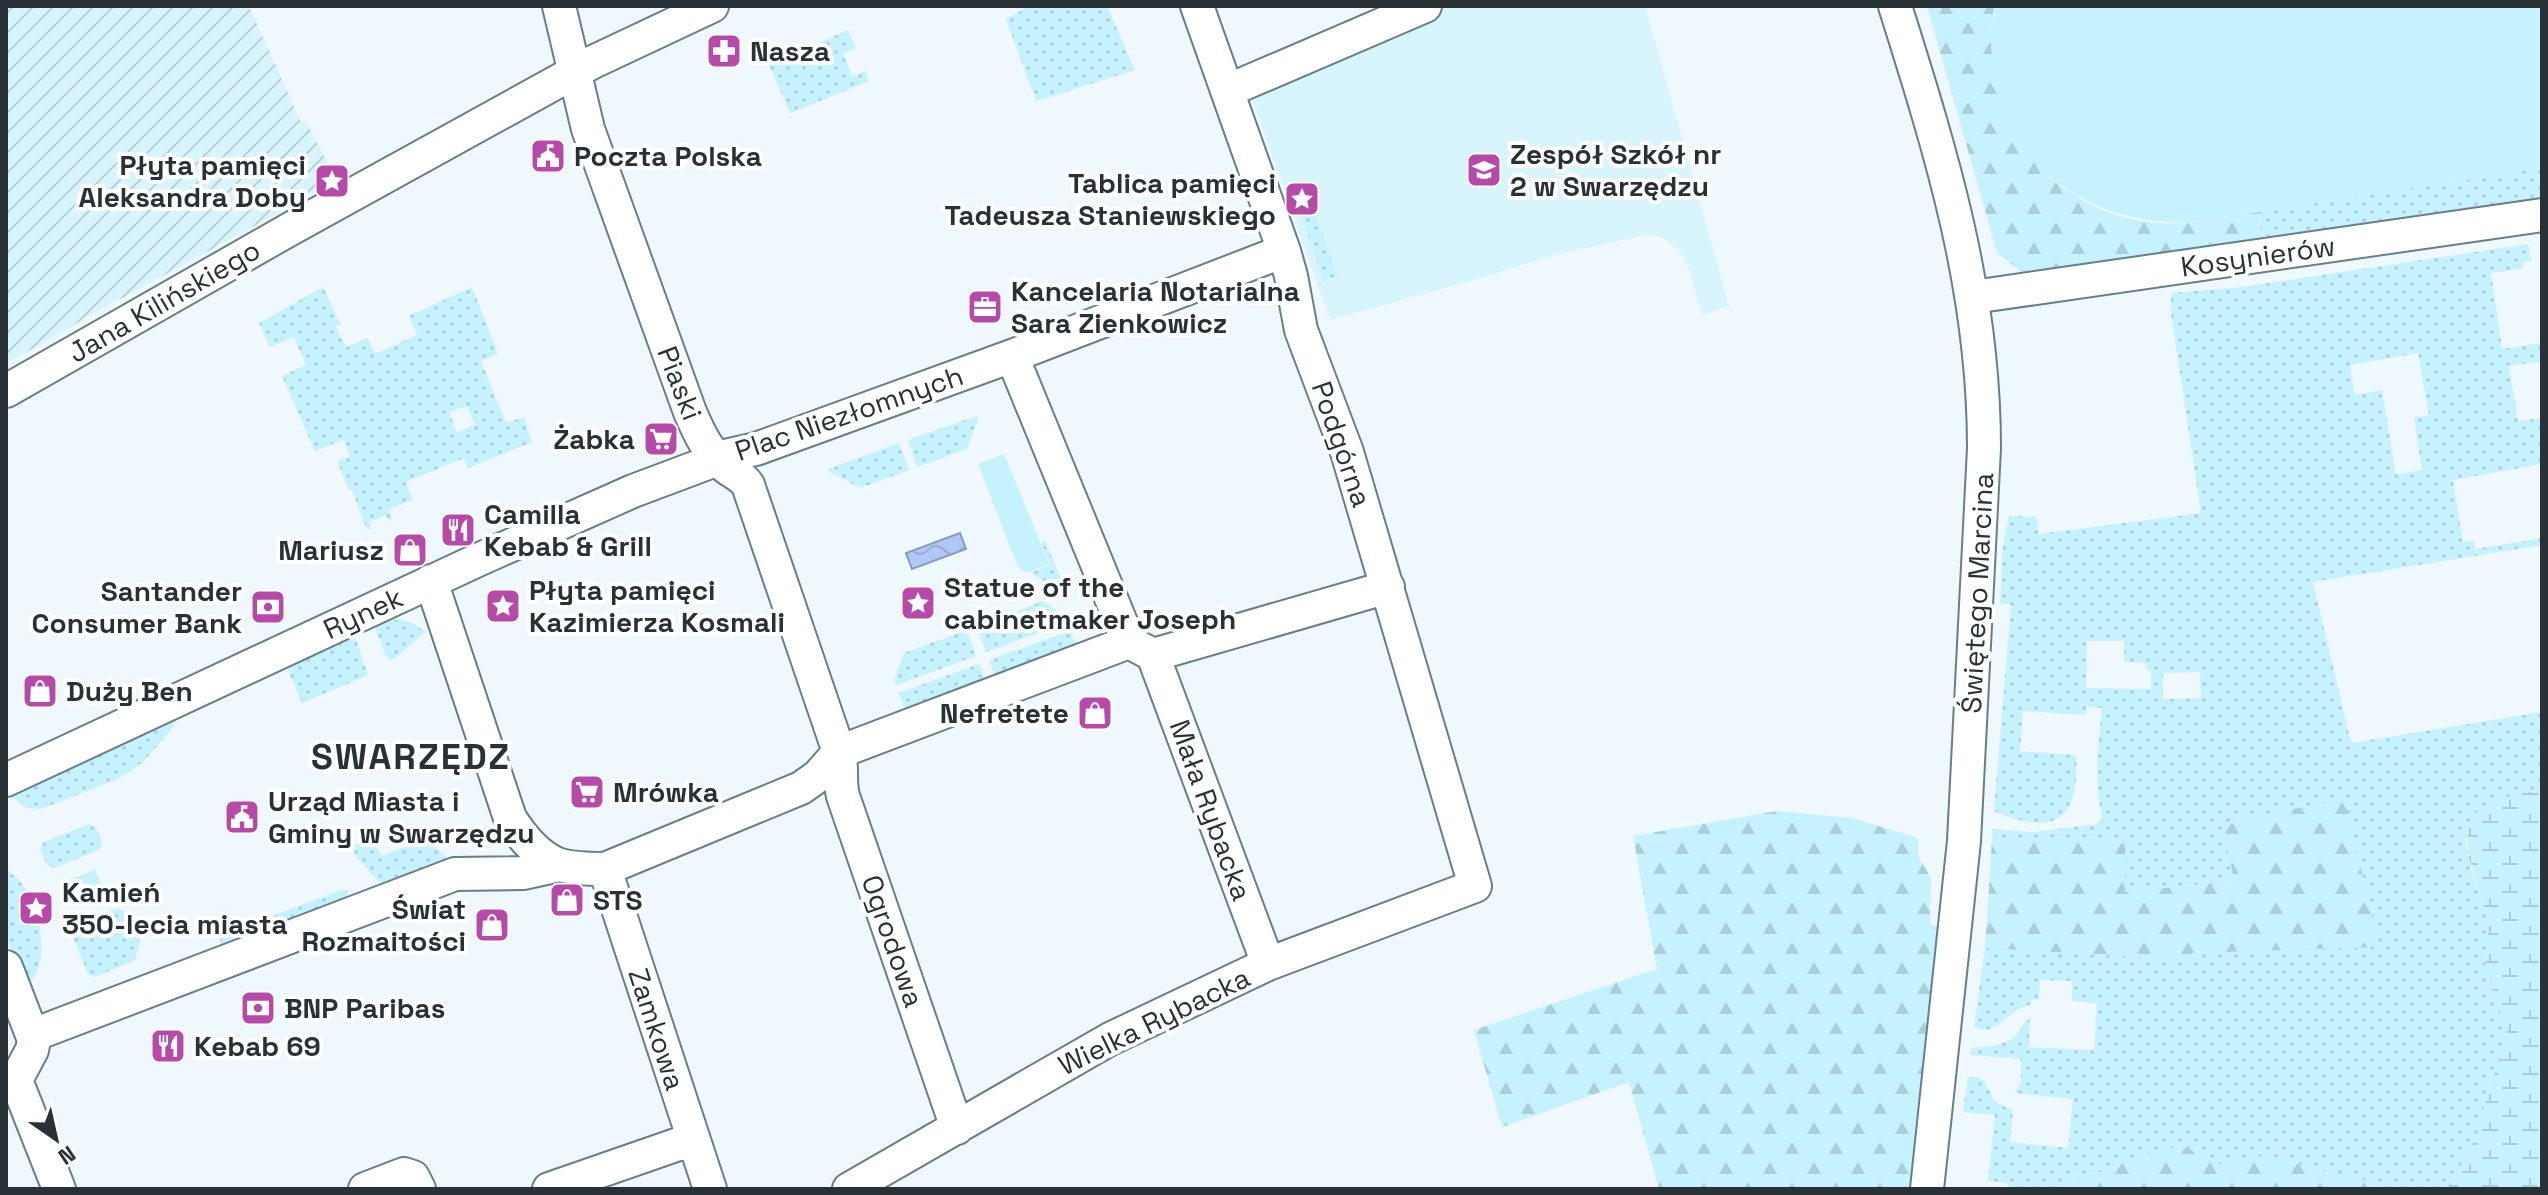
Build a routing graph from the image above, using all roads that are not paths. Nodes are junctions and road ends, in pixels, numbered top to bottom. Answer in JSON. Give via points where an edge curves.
{"nodes":[{"id":1,"x":559,"y":6,"type":"edge"},
{"id":2,"x":712,"y":6,"type":"edge"},
{"id":3,"x":1197,"y":6,"type":"edge"},
{"id":4,"x":1425,"y":6,"type":"edge"},
{"id":5,"x":1895,"y":6,"type":"edge"},
{"id":6,"x":574,"y":72,"type":"junction"},
{"id":7,"x":1227,"y":91,"type":"junction"},
{"id":8,"x":2542,"y":215,"type":"edge"},
{"id":9,"x":1284,"y":251,"type":"junction"},
{"id":10,"x":1973,"y":297,"type":"junction"},
{"id":11,"x":1012,"y":356,"type":"junction"},
{"id":12,"x":6,"y":391,"type":"edge"},
{"id":13,"x":718,"y":459,"type":"junction"},
{"id":14,"x":431,"y":581,"type":"junction"},
{"id":15,"x":1388,"y":587,"type":"junction"},
{"id":16,"x":1141,"y":649,"type":"junction"},
{"id":17,"x":839,"y":752,"type":"junction"},
{"id":18,"x":6,"y":780,"type":"edge"},
{"id":19,"x":560,"y":865,"type":"junction"},
{"id":20,"x":605,"y":869,"type":"junction"},
{"id":21,"x":1475,"y":886,"type":"joint"},
{"id":22,"x":1268,"y":964,"type":"junction"},
{"id":23,"x":6,"y":967,"type":"edge"},
{"id":24,"x":33,"y":1035,"type":"junction"},
{"id":25,"x":12,"y":1085,"type":"edge"},
{"id":26,"x":957,"y":1128,"type":"junction"},
{"id":27,"x":693,"y":1139,"type":"junction"},
{"id":28,"x":59,"y":1189,"type":"edge"},
{"id":29,"x":365,"y":1189,"type":"edge"},
{"id":30,"x":419,"y":1189,"type":"edge"},
{"id":31,"x":549,"y":1189,"type":"edge"},
{"id":32,"x":710,"y":1189,"type":"edge"},
{"id":33,"x":849,"y":1189,"type":"edge"},
{"id":34,"x":1927,"y":1189,"type":"edge"}],
"edges":[{"from":1,"to":6,"type":"street","name":"Piaski"},
{"from":2,"to":6,"type":"street","name":"Jana Kilińskiego"},
{"from":3,"to":7,"type":"street","name":"Podgórna"},
{"from":4,"to":7,"type":"street"},
{"from":5,"to":10,"type":"street","name":"Świętego Marcina","via":[[1945,173]]},
{"from":6,"to":12,"type":"street","name":"Jana Kilińskiego"},
{"from":6,"to":13,"type":"street","name":"Piaski","via":[[598,158],[690,412]]},
{"from":7,"to":9,"type":"street","name":"Podgórna"},
{"from":8,"to":10,"type":"street","name":"Kosynierów"},
{"from":9,"to":11,"type":"street","name":"Plac Niezłomnych"},
{"from":9,"to":15,"type":"street","name":"Podgórna","via":[[1301,330],[1347,452]]},
{"from":10,"to":34,"type":"street","name":"Świętego Marcina","via":[[1984,448],[1968,767]]},
{"from":11,"to":13,"type":"street","name":"Plac Niezłomnych"},
{"from":11,"to":16,"type":"street"},
{"from":13,"to":14,"type":"street"},
{"from":13,"to":17,"type":"street","name":"Plac Niezłomnych","via":[[748,485]]},
{"from":14,"to":18,"type":"street","name":"Rynek"},
{"from":14,"to":19,"type":"street","name":"Rynek","via":[[510,818],[533,846]]},
{"from":15,"to":16,"type":"street"},
{"from":15,"to":21,"type":"street","name":"Podgórna"},
{"from":16,"to":17,"type":"street"},
{"from":16,"to":22,"type":"street","name":"Mała Rybacka"},
{"from":17,"to":20,"type":"street","via":[[801,788]]},
{"from":17,"to":26,"type":"street","name":"Ogrodowa","via":[[843,796]]},
{"from":19,"to":20,"type":"street"},
{"from":19,"to":24,"type":"street","via":[[524,873],[455,874]]},
{"from":20,"to":27,"type":"street","name":"Zamkowa"},
{"from":21,"to":22,"type":"street","name":"Wielka Rybacka"},
{"from":22,"to":26,"type":"street","name":"Wielka Rybacka","via":[[1110,1039]]},
{"from":23,"to":24,"type":"street"},
{"from":24,"to":25,"type":"street"},
{"from":25,"to":28,"type":"street"},
{"from":26,"to":33,"type":"street","name":"Wielka Rybacka"},
{"from":27,"to":31,"type":"street"},
{"from":27,"to":32,"type":"street","name":"Zamkowa"},
{"from":29,"to":30,"type":"street","via":[[404,1174],[413,1177]]}]}
